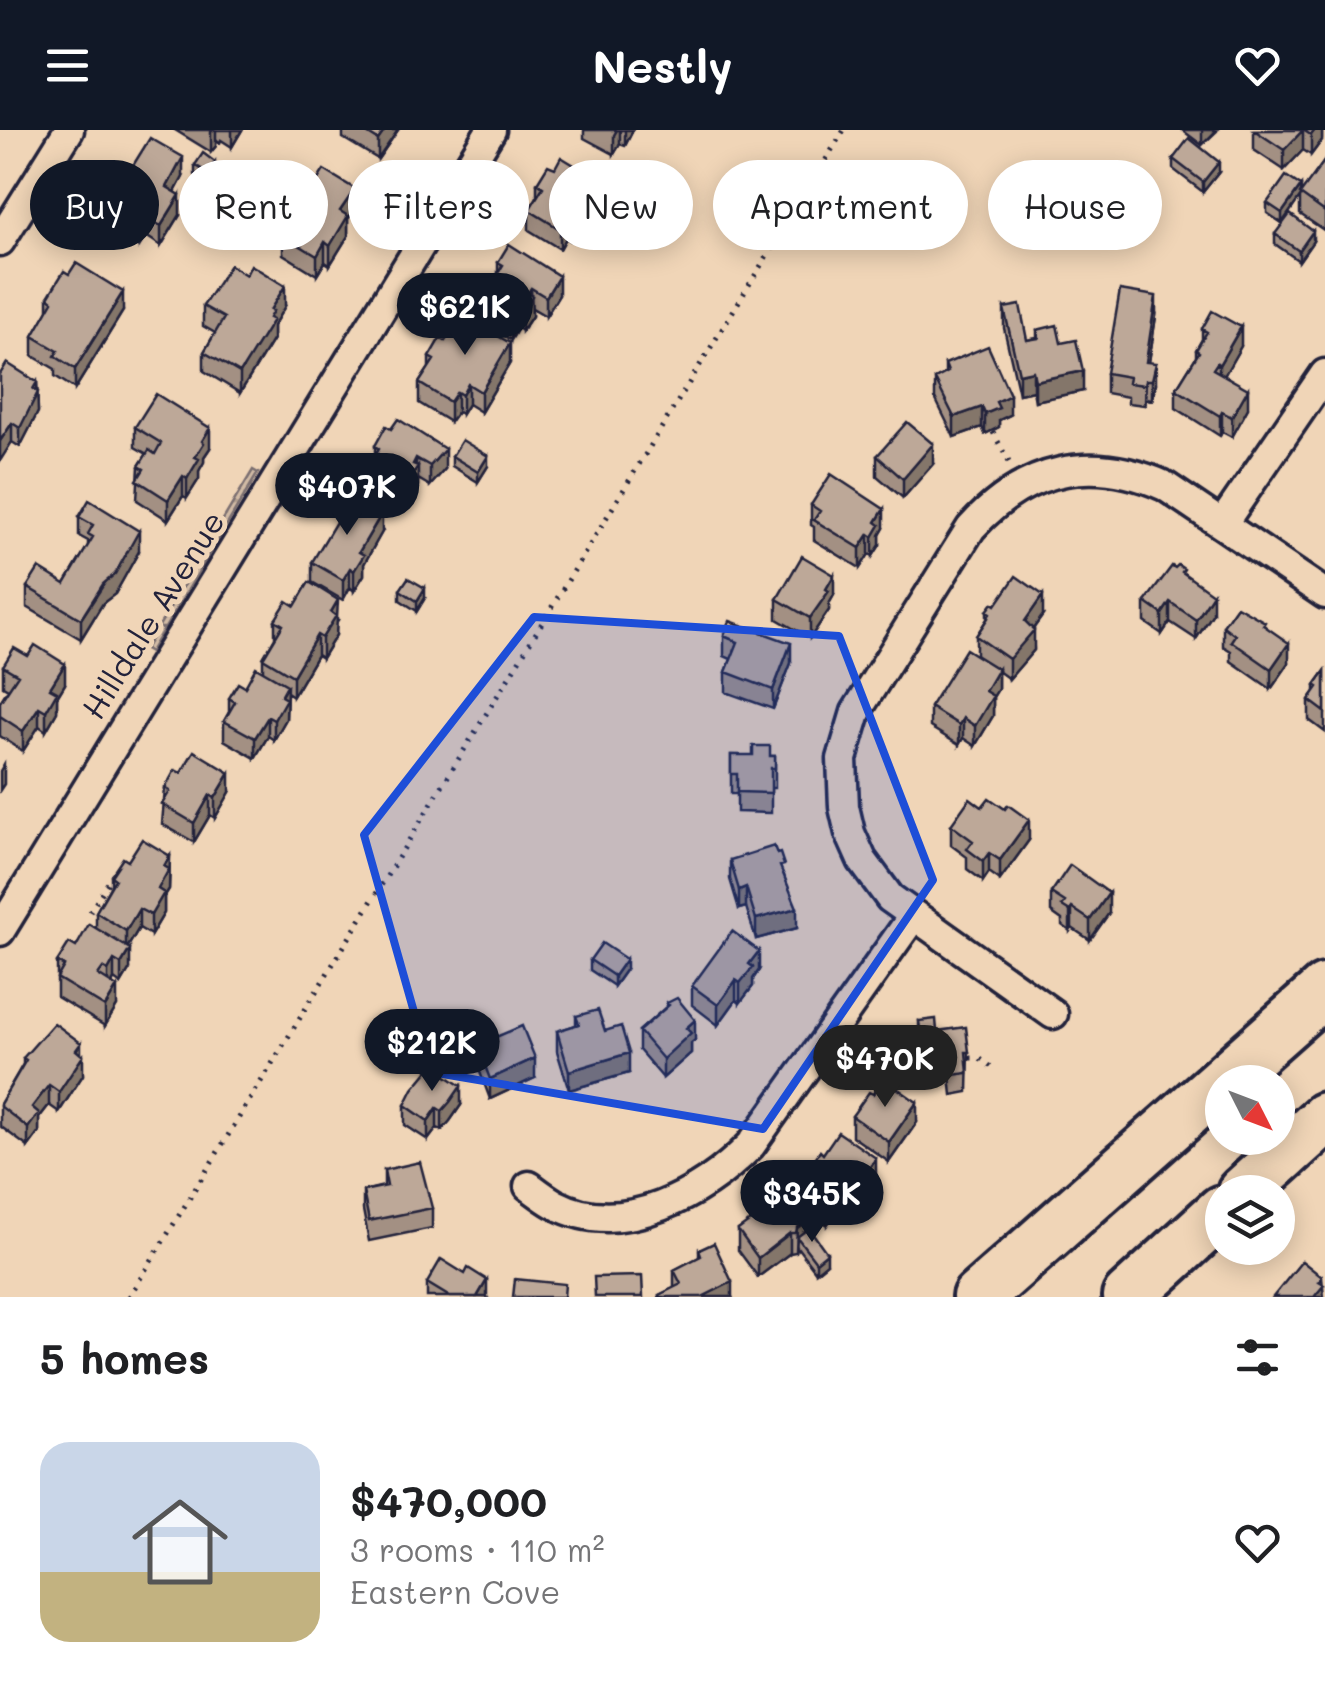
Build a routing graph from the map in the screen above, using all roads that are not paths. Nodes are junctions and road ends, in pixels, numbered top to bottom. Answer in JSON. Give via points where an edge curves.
{"nodes":[{"id":1,"x":69,"y":130,"type":"edge"},
{"id":2,"x":492,"y":130,"type":"edge"},
{"id":3,"x":0,"y":242,"type":"edge"},
{"id":4,"x":1325,"y":374,"type":"edge"},
{"id":5,"x":1222,"y":523,"type":"junction"},
{"id":6,"x":1325,"y":594,"type":"edge"},
{"id":7,"x":914,"y":916,"type":"junction"},
{"id":8,"x":0,"y":931,"type":"edge"},
{"id":9,"x":1325,"y":990,"type":"edge"},
{"id":10,"x":1053,"y":1014,"type":"dead end"},
{"id":11,"x":1325,"y":1118,"type":"edge"},
{"id":12,"x":1262,"y":1175,"type":"edge"},
{"id":13,"x":529,"y":1186,"type":"dead end"},
{"id":14,"x":1205,"y":1227,"type":"edge"},
{"id":15,"x":978,"y":1297,"type":"edge"},
{"id":16,"x":1128,"y":1297,"type":"edge"}],
"edges":[{"from":1,"to":3,"type":"street"},
{"from":2,"to":8,"type":"street","name":"Hilldale Avenue"},
{"from":4,"to":5,"type":"street"},
{"from":5,"to":6,"type":"street"},
{"from":5,"to":7,"type":"street","via":[[1166,486],[1098,467],[1022,486],[971,528],[856,712],[844,746],[840,782],[850,833],[890,898]]},
{"from":7,"to":10,"type":"street"},
{"from":7,"to":13,"type":"street","via":[[751,1145],[703,1186],[647,1211],[599,1215],[554,1204]]},
{"from":9,"to":15,"type":"highway"},
{"from":11,"to":12,"type":"highway"},
{"from":14,"to":16,"type":"highway"}]}
